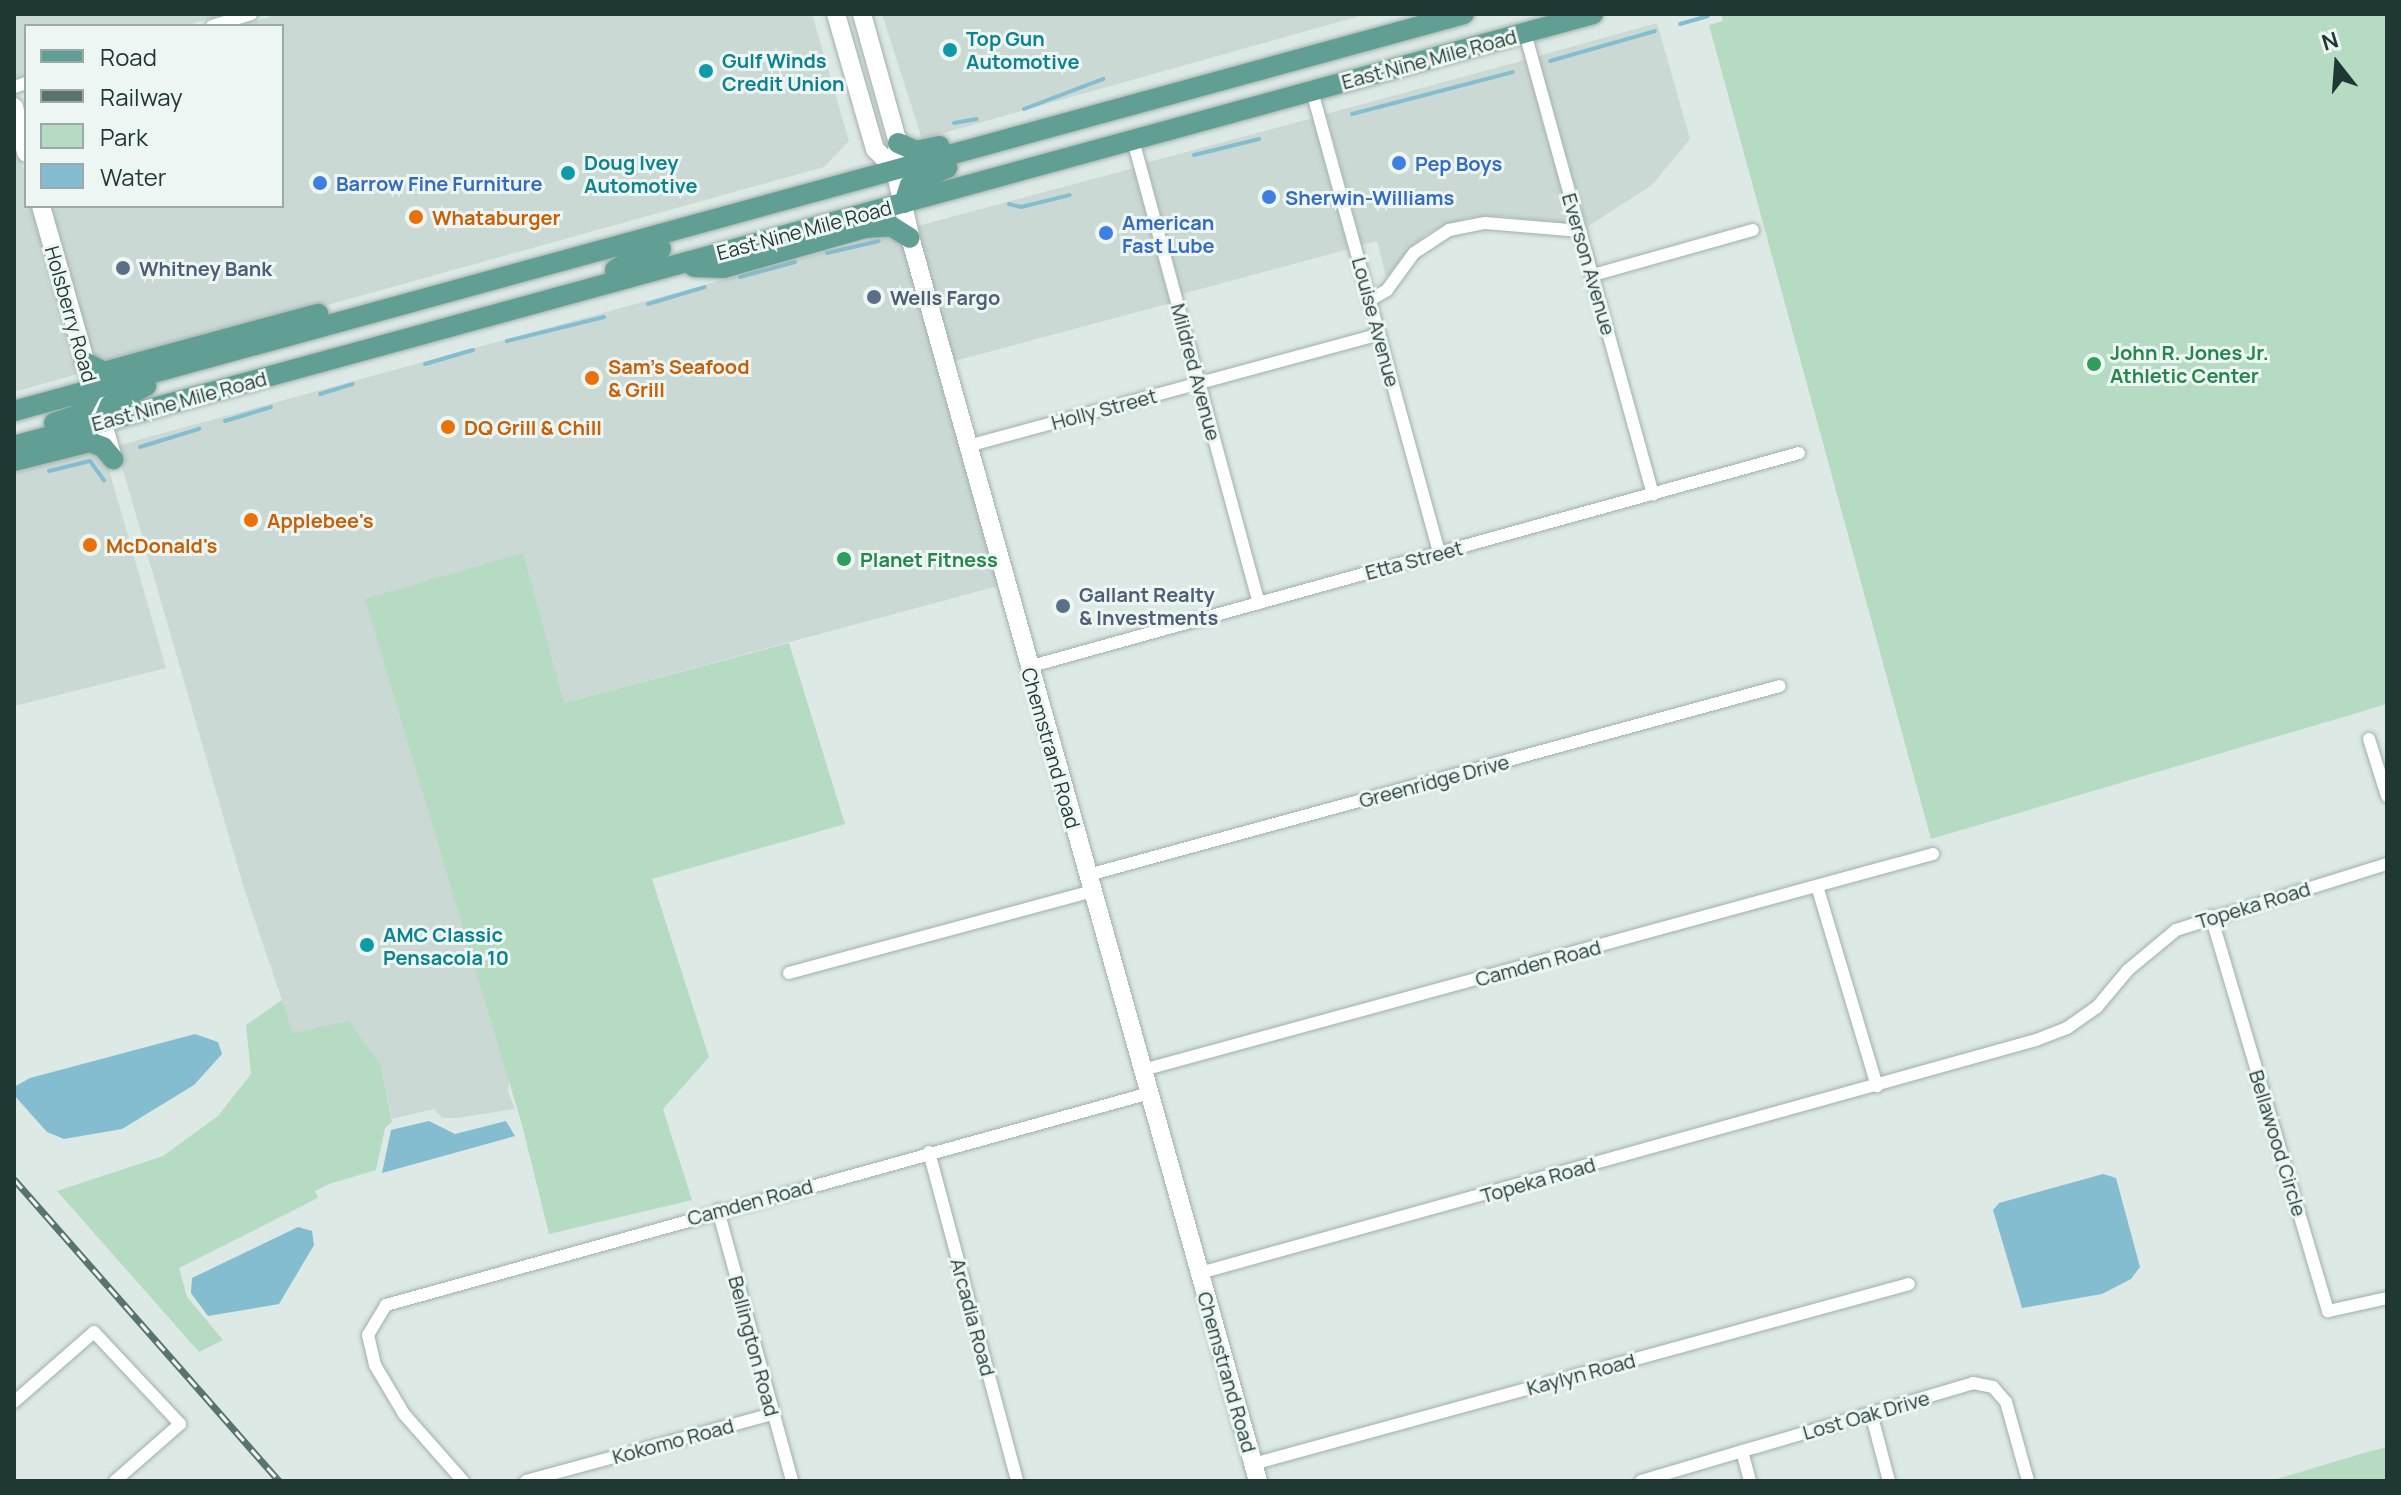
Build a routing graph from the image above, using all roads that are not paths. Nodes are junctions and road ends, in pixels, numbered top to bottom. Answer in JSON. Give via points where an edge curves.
{"nodes":[{"id":1,"x":251,"y":14,"type":"edge"},
{"id":2,"x":836,"y":14,"type":"edge"},
{"id":3,"x":862,"y":14,"type":"edge"},
{"id":4,"x":1464,"y":14,"type":"edge"},
{"id":5,"x":1552,"y":14,"type":"edge"},
{"id":6,"x":1593,"y":14,"type":"edge"},
{"id":7,"x":218,"y":24,"type":"edge"},
{"id":8,"x":1401,"y":32,"type":"junction"},
{"id":9,"x":1525,"y":33,"type":"junction"},
{"id":10,"x":1373,"y":40,"type":"junction"},
{"id":11,"x":1205,"y":85,"type":"junction"},
{"id":12,"x":1312,"y":91,"type":"junction"},
{"id":13,"x":14,"y":107,"type":"edge"},
{"id":14,"x":1133,"y":140,"type":"junction"},
{"id":15,"x":898,"y":143,"type":"junction"},
{"id":16,"x":24,"y":144,"type":"edge"},
{"id":17,"x":895,"y":170,"type":"junction"},
{"id":18,"x":778,"y":202,"type":"junction"},
{"id":19,"x":904,"y":203,"type":"junction"},
{"id":20,"x":42,"y":208,"type":"edge"},
{"id":21,"x":1753,"y":230,"type":"dead end"},
{"id":22,"x":1581,"y":231,"type":"junction"},
{"id":23,"x":910,"y":238,"type":"junction"},
{"id":24,"x":585,"y":255,"type":"junction"},
{"id":25,"x":670,"y":267,"type":"junction"},
{"id":26,"x":615,"y":270,"type":"junction"},
{"id":27,"x":1593,"y":275,"type":"junction"},
{"id":28,"x":429,"y":298,"type":"junction"},
{"id":29,"x":1370,"y":300,"type":"junction"},
{"id":30,"x":475,"y":309,"type":"junction"},
{"id":31,"x":1379,"y":334,"type":"junction"},
{"id":32,"x":85,"y":362,"type":"junction"},
{"id":33,"x":294,"y":370,"type":"junction"},
{"id":34,"x":1199,"y":384,"type":"junction"},
{"id":35,"x":93,"y":390,"type":"junction"},
{"id":36,"x":14,"y":411,"type":"edge"},
{"id":37,"x":103,"y":422,"type":"junction"},
{"id":38,"x":14,"y":434,"type":"edge"},
{"id":39,"x":14,"y":446,"type":"edge"},
{"id":40,"x":968,"y":446,"type":"junction"},
{"id":41,"x":1799,"y":453,"type":"dead end"},
{"id":42,"x":113,"y":459,"type":"joint"},
{"id":43,"x":14,"y":461,"type":"edge"},
{"id":44,"x":1653,"y":495,"type":"junction"},
{"id":45,"x":1439,"y":553,"type":"junction"},
{"id":46,"x":1259,"y":603,"type":"junction"},
{"id":47,"x":1028,"y":667,"type":"junction"},
{"id":48,"x":1780,"y":686,"type":"dead end"},
{"id":49,"x":2369,"y":739,"type":"dead end"},
{"id":50,"x":2387,"y":796,"type":"edge"},
{"id":51,"x":1933,"y":854,"type":"dead end"},
{"id":52,"x":2387,"y":864,"type":"edge"},
{"id":53,"x":1090,"y":883,"type":"junction"},
{"id":54,"x":1817,"y":886,"type":"junction"},
{"id":55,"x":2211,"y":916,"type":"junction"},
{"id":56,"x":789,"y":973,"type":"dead end"},
{"id":57,"x":1143,"y":1070,"type":"junction"},
{"id":58,"x":1877,"y":1086,"type":"junction"},
{"id":59,"x":1150,"y":1093,"type":"junction"},
{"id":60,"x":929,"y":1152,"type":"junction"},
{"id":61,"x":718,"y":1210,"type":"junction"},
{"id":62,"x":1200,"y":1273,"type":"junction"},
{"id":63,"x":1909,"y":1284,"type":"dead end"},
{"id":64,"x":2387,"y":1298,"type":"edge"},
{"id":65,"x":14,"y":1402,"type":"edge"},
{"id":66,"x":1871,"y":1413,"type":"junction"},
{"id":67,"x":773,"y":1414,"type":"junction"},
{"id":68,"x":1742,"y":1451,"type":"junction"},
{"id":69,"x":1255,"y":1473,"type":"edge"},
{"id":70,"x":115,"y":1481,"type":"edge"},
{"id":71,"x":463,"y":1481,"type":"edge"},
{"id":72,"x":526,"y":1481,"type":"edge"},
{"id":73,"x":792,"y":1481,"type":"edge"},
{"id":74,"x":1017,"y":1481,"type":"edge"},
{"id":75,"x":1641,"y":1481,"type":"edge"},
{"id":76,"x":1750,"y":1481,"type":"edge"},
{"id":77,"x":1889,"y":1481,"type":"edge"},
{"id":78,"x":2028,"y":1481,"type":"edge"}],
"edges":[{"from":1,"to":7,"type":"street"},
{"from":2,"to":17,"type":"street","via":[[875,149]]},
{"from":3,"to":15,"type":"street","name":"Chemstrand Road"},
{"from":4,"to":8,"type":"main road","name":"East Nine Mile Road"},
{"from":5,"to":9,"type":"main road"},
{"from":6,"to":9,"type":"main road","name":"East Nine Mile Road"},
{"from":8,"to":10,"type":"main road","name":"East Nine Mile Road"},
{"from":8,"to":12,"type":"main road","via":[[1332,63]]},
{"from":9,"to":12,"type":"main road","name":"East Nine Mile Road"},
{"from":9,"to":22,"type":"street","name":"Everson Avenue"},
{"from":10,"to":11,"type":"main road","name":"East Nine Mile Road"},
{"from":10,"to":15,"type":"main road","via":[[1337,38],[933,148],[916,151]]},
{"from":11,"to":17,"type":"main road","name":"East Nine Mile Road"},
{"from":11,"to":19,"type":"main road","via":[[1162,110],[937,170],[910,185]]},
{"from":12,"to":14,"type":"main road","name":"East Nine Mile Road"},
{"from":12,"to":29,"type":"street","name":"Louise Avenue"},
{"from":13,"to":16,"type":"street"},
{"from":14,"to":19,"type":"main road","name":"East Nine Mile Road"},
{"from":14,"to":34,"type":"street","name":"Mildred Avenue"},
{"from":15,"to":17,"type":"street","name":"Chemstrand Road"},
{"from":17,"to":18,"type":"main road","name":"East Nine Mile Road"},
{"from":17,"to":19,"type":"street","name":"Chemstrand Road"},
{"from":17,"to":26,"type":"main road","via":[[884,194],[864,202]]},
{"from":18,"to":24,"type":"main road","name":"East Nine Mile Road"},
{"from":18,"to":26,"type":"main road","via":[[742,226],[636,256]]},
{"from":19,"to":23,"type":"street","name":"Chemstrand Road"},
{"from":19,"to":25,"type":"main road","name":"East Nine Mile Road"},
{"from":20,"to":32,"type":"street","name":"Holsberry Road"},
{"from":21,"to":27,"type":"street"},
{"from":22,"to":27,"type":"street","name":"Everson Avenue"},
{"from":22,"to":29,"type":"street","via":[[1485,223],[1449,230],[1414,253],[1387,290]]},
{"from":23,"to":25,"type":"main road","via":[[903,229],[865,228],[724,268]]},
{"from":23,"to":40,"type":"street","name":"Chemstrand Road"},
{"from":24,"to":28,"type":"main road","name":"East Nine Mile Road"},
{"from":24,"to":30,"type":"main road","via":[[574,266],[483,297]]},
{"from":25,"to":33,"type":"main road","name":"East Nine Mile Road"},
{"from":26,"to":30,"type":"main road"},
{"from":27,"to":44,"type":"street","name":"Everson Avenue"},
{"from":28,"to":32,"type":"main road","via":[[366,301],[104,372]]},
{"from":28,"to":35,"type":"main road","name":"East Nine Mile Road"},
{"from":28,"to":37,"type":"main road","via":[[398,320],[133,390],[110,405]]},
{"from":29,"to":31,"type":"street","name":"Louise Avenue"},
{"from":30,"to":33,"type":"main road","via":[[328,349]]},
{"from":31,"to":34,"type":"street","name":"Holly Street"},
{"from":31,"to":45,"type":"street","name":"Louise Avenue"},
{"from":32,"to":35,"type":"street","name":"Holsberry Road"},
{"from":33,"to":37,"type":"main road","name":"East Nine Mile Road"},
{"from":34,"to":40,"type":"street","name":"Holly Street"},
{"from":34,"to":46,"type":"street","name":"Mildred Avenue"},
{"from":35,"to":36,"type":"main road","name":"East Nine Mile Road"},
{"from":35,"to":37,"type":"street","name":"Holsberry Road"},
{"from":35,"to":38,"type":"main road","via":[[80,414]]},
{"from":37,"to":39,"type":"main road","name":"East Nine Mile Road"},
{"from":37,"to":42,"type":"street","name":"Holsberry Road"},
{"from":40,"to":47,"type":"street","name":"Chemstrand Road"},
{"from":41,"to":44,"type":"street","name":"Etta Street"},
{"from":42,"to":43,"type":"main road","via":[[90,442]]},
{"from":44,"to":45,"type":"street","name":"Etta Street"},
{"from":45,"to":46,"type":"street","name":"Etta Street"},
{"from":46,"to":47,"type":"street","name":"Etta Street"},
{"from":47,"to":53,"type":"street","name":"Chemstrand Road"},
{"from":48,"to":53,"type":"street","name":"Greenridge Drive"},
{"from":49,"to":50,"type":"street"},
{"from":51,"to":54,"type":"street","name":"Camden Road"},
{"from":52,"to":55,"type":"street","name":"Topeka Road"},
{"from":53,"to":56,"type":"street","name":"Greenridge Drive"},
{"from":53,"to":57,"type":"street","name":"Chemstrand Road"},
{"from":54,"to":57,"type":"street","name":"Camden Road"},
{"from":54,"to":58,"type":"street"},
{"from":55,"to":58,"type":"street","name":"Topeka Road","via":[[2153,947],[2097,1007],[2067,1028]]},
{"from":55,"to":64,"type":"street","name":"Bellawood Circle","via":[[2328,1311]]},
{"from":57,"to":59,"type":"street","name":"Chemstrand Road"},
{"from":58,"to":62,"type":"street","name":"Topeka Road"},
{"from":59,"to":60,"type":"street","name":"Camden Road"},
{"from":59,"to":62,"type":"street","name":"Chemstrand Road"},
{"from":60,"to":61,"type":"street","name":"Camden Road"},
{"from":60,"to":74,"type":"street","name":"Arcadia Road"},
{"from":61,"to":67,"type":"street","name":"Bellington Road"},
{"from":61,"to":71,"type":"street","name":"Camden Road","via":[[398,1299],[378,1313],[368,1335],[388,1390]]},
{"from":62,"to":69,"type":"street","name":"Chemstrand Road"},
{"from":63,"to":69,"type":"street","name":"Kaylyn Road"},
{"from":65,"to":70,"type":"street","via":[[94,1332],[180,1424]]},
{"from":66,"to":68,"type":"street","name":"Lost Oak Drive"},
{"from":66,"to":77,"type":"street"},
{"from":66,"to":78,"type":"street","name":"Lost Oak Drive","via":[[1973,1383],[1993,1387],[2006,1402]]},
{"from":67,"to":72,"type":"street","name":"Kokomo Road"},
{"from":67,"to":73,"type":"street","name":"Bellington Road"},
{"from":68,"to":75,"type":"street","name":"Lost Oak Drive"},
{"from":68,"to":76,"type":"street"}]}
